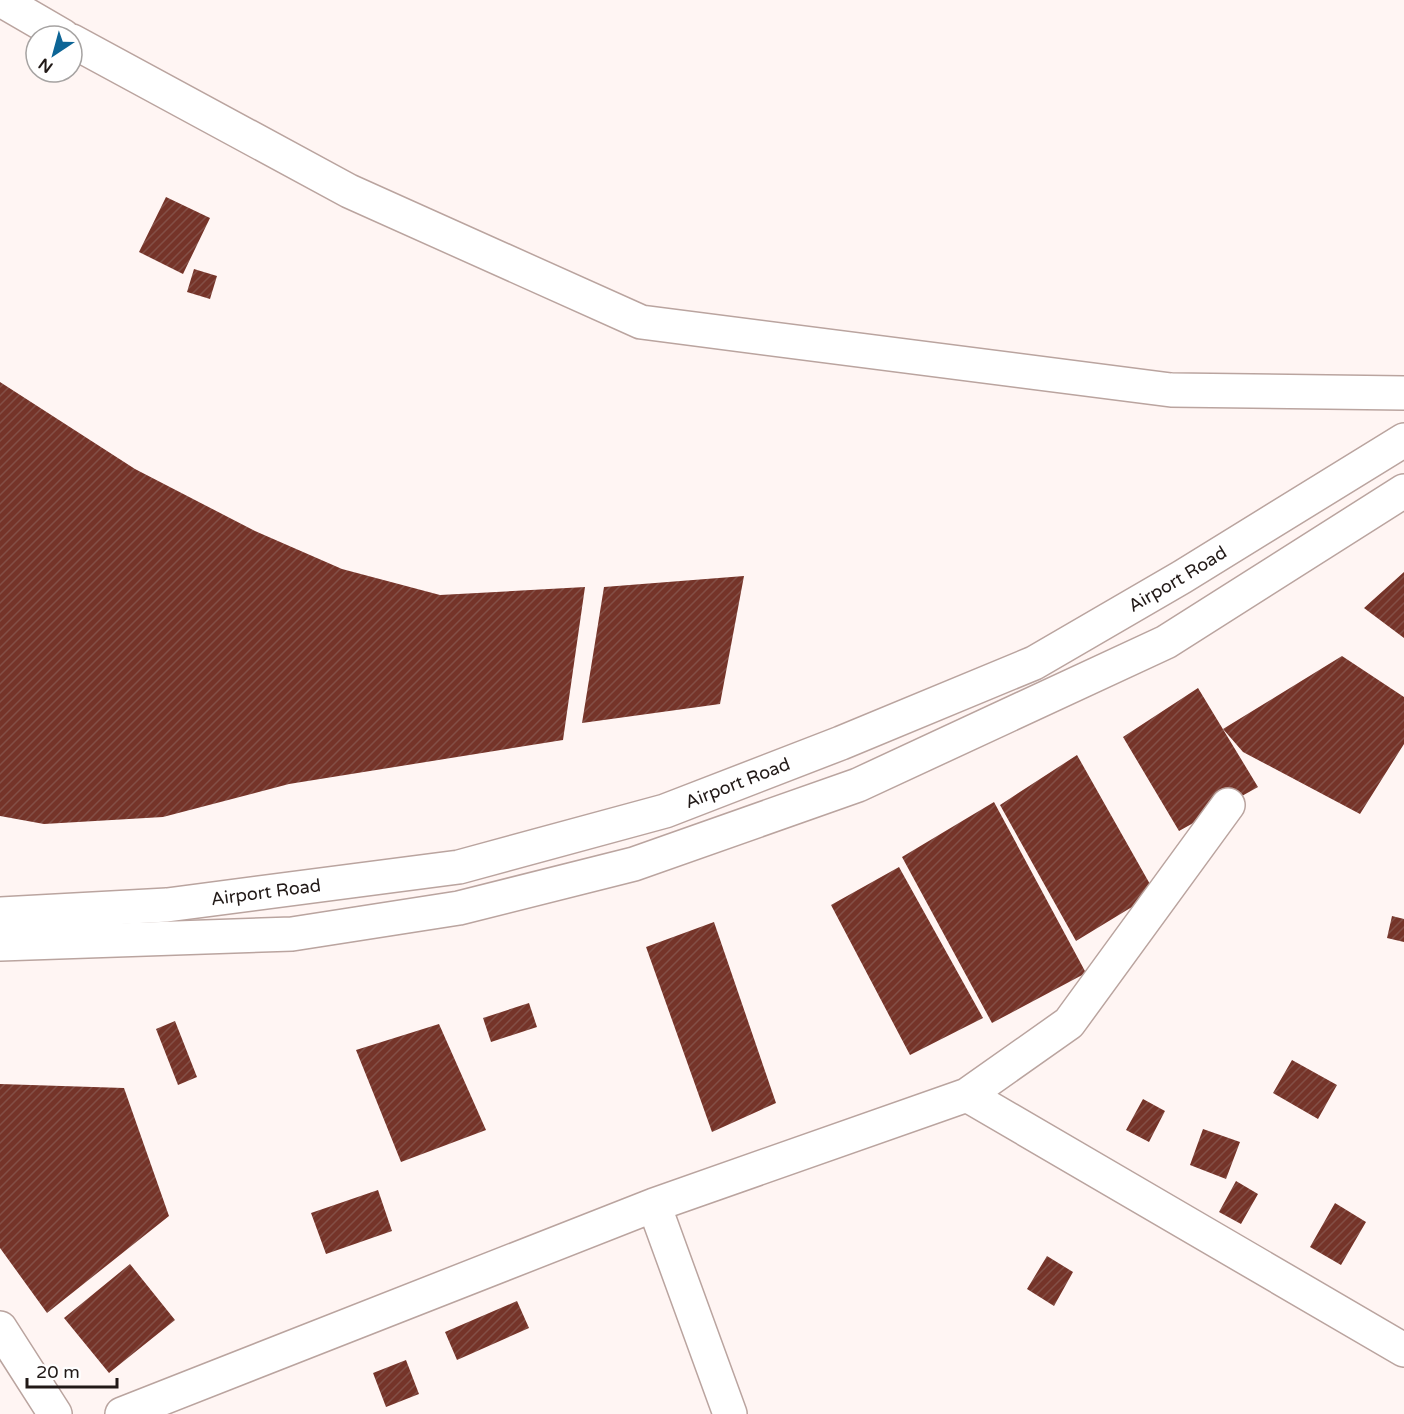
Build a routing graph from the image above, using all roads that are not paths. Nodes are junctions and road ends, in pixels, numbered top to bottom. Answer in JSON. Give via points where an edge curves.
{"nodes":[{"id":1,"x":1,"y":0,"type":"edge"},
{"id":2,"x":42,"y":24,"type":"edge"},
{"id":3,"x":84,"y":47,"type":"edge"},
{"id":4,"x":1404,"y":393,"type":"edge"},
{"id":5,"x":1404,"y":440,"type":"edge"},
{"id":6,"x":1404,"y":491,"type":"edge"},
{"id":7,"x":1228,"y":805,"type":"dead end"},
{"id":8,"x":646,"y":816,"type":"junction"},
{"id":9,"x":660,"y":854,"type":"junction"},
{"id":10,"x":0,"y":914,"type":"edge"},
{"id":11,"x":0,"y":944,"type":"edge"},
{"id":12,"x":967,"y":1095,"type":"junction"},
{"id":13,"x":654,"y":1205,"type":"junction"},
{"id":14,"x":0,"y":1328,"type":"edge"},
{"id":15,"x":1404,"y":1350,"type":"edge"},
{"id":16,"x":55,"y":1414,"type":"edge"},
{"id":17,"x":122,"y":1414,"type":"edge"},
{"id":18,"x":730,"y":1414,"type":"edge"}],
"edges":[{"from":1,"to":2,"type":"street"},
{"from":3,"to":4,"type":"street","via":[[349,191],[641,322],[1171,390]]},
{"from":5,"to":8,"type":"street","name":"Airport Road","via":[[1034,663],[841,743]]},
{"from":6,"to":9,"type":"street","name":"Airport Road","via":[[1166,642],[858,785]]},
{"from":7,"to":12,"type":"street","via":[[1069,1023]]},
{"from":8,"to":9,"type":"street"},
{"from":8,"to":10,"type":"street","name":"Airport Road","via":[[459,867],[167,905]]},
{"from":9,"to":11,"type":"street","name":"Airport Road","via":[[459,908],[292,934]]},
{"from":12,"to":13,"type":"street"},
{"from":12,"to":15,"type":"street"},
{"from":13,"to":17,"type":"street"},
{"from":13,"to":18,"type":"street"},
{"from":14,"to":16,"type":"street"}]}
